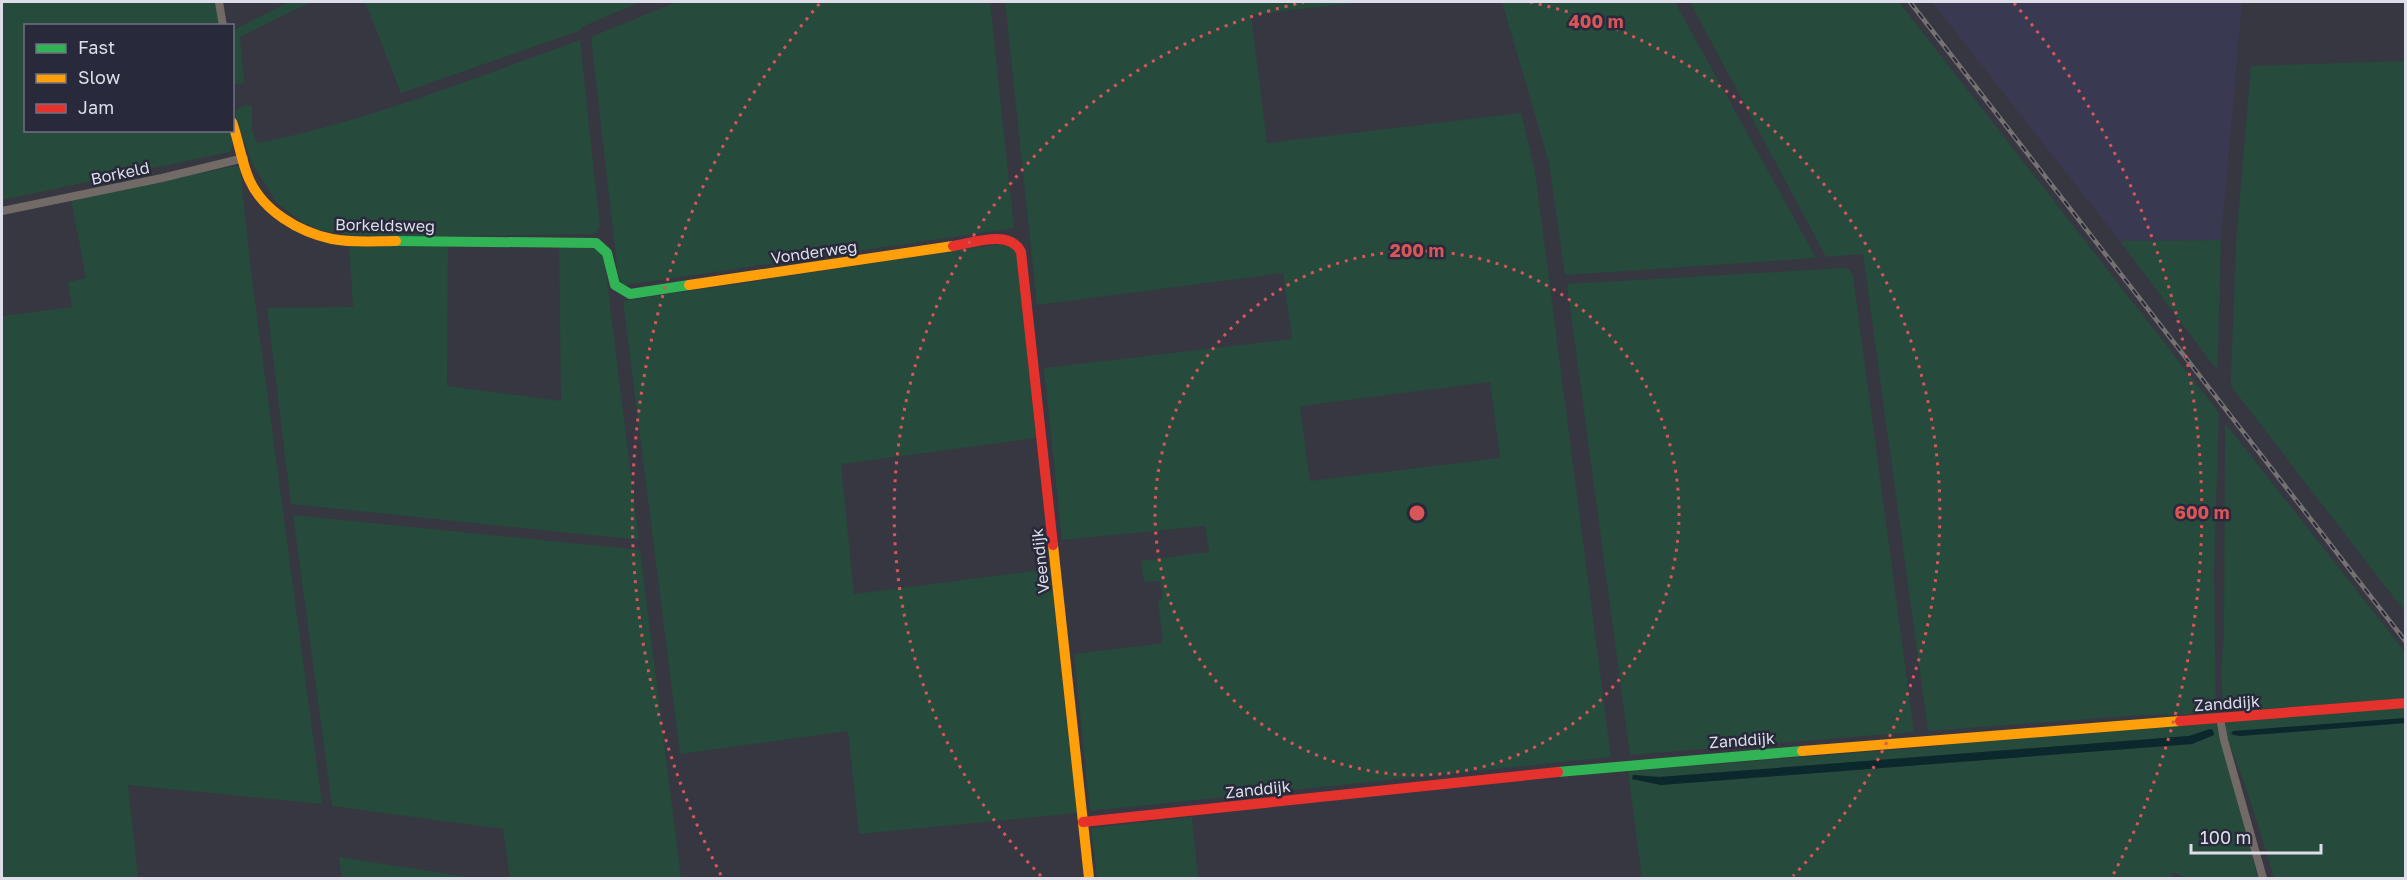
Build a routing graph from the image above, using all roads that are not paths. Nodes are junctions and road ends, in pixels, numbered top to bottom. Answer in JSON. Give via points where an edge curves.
{"nodes":[{"id":1,"x":219,"y":2,"type":"edge"},
{"id":2,"x":222,"y":24,"type":"edge"},
{"id":3,"x":234,"y":128,"type":"edge"},
{"id":4,"x":244,"y":159,"type":"junction"},
{"id":5,"x":2,"y":211,"type":"edge"},
{"id":6,"x":1014,"y":243,"type":"joint"},
{"id":7,"x":618,"y":289,"type":"joint"},
{"id":8,"x":2406,"y":703,"type":"edge"},
{"id":9,"x":2220,"y":718,"type":"junction"},
{"id":10,"x":1083,"y":822,"type":"junction"},
{"id":11,"x":1089,"y":879,"type":"edge"},
{"id":12,"x":2263,"y":879,"type":"edge"}],
"edges":[{"from":1,"to":2,"type":"street"},
{"from":3,"to":4,"type":"street","name":"Borkeldsweg"},
{"from":4,"to":5,"type":"street","name":"Borkeld"},
{"from":4,"to":7,"type":"street","name":"Borkeldsweg","via":[[251,183],[265,203],[294,225],[328,239],[596,243],[607,253]]},
{"from":6,"to":7,"type":"street","name":"Vonderweg","via":[[1002,239],[636,294]]},
{"from":6,"to":10,"type":"street","name":"Veendijk","via":[[1022,256]]},
{"from":8,"to":9,"type":"street","name":"Zanddijk"},
{"from":9,"to":10,"type":"street","name":"Zanddijk","via":[[1625,765]]},
{"from":9,"to":12,"type":"street"},
{"from":10,"to":11,"type":"street","name":"Veendijk"}]}
